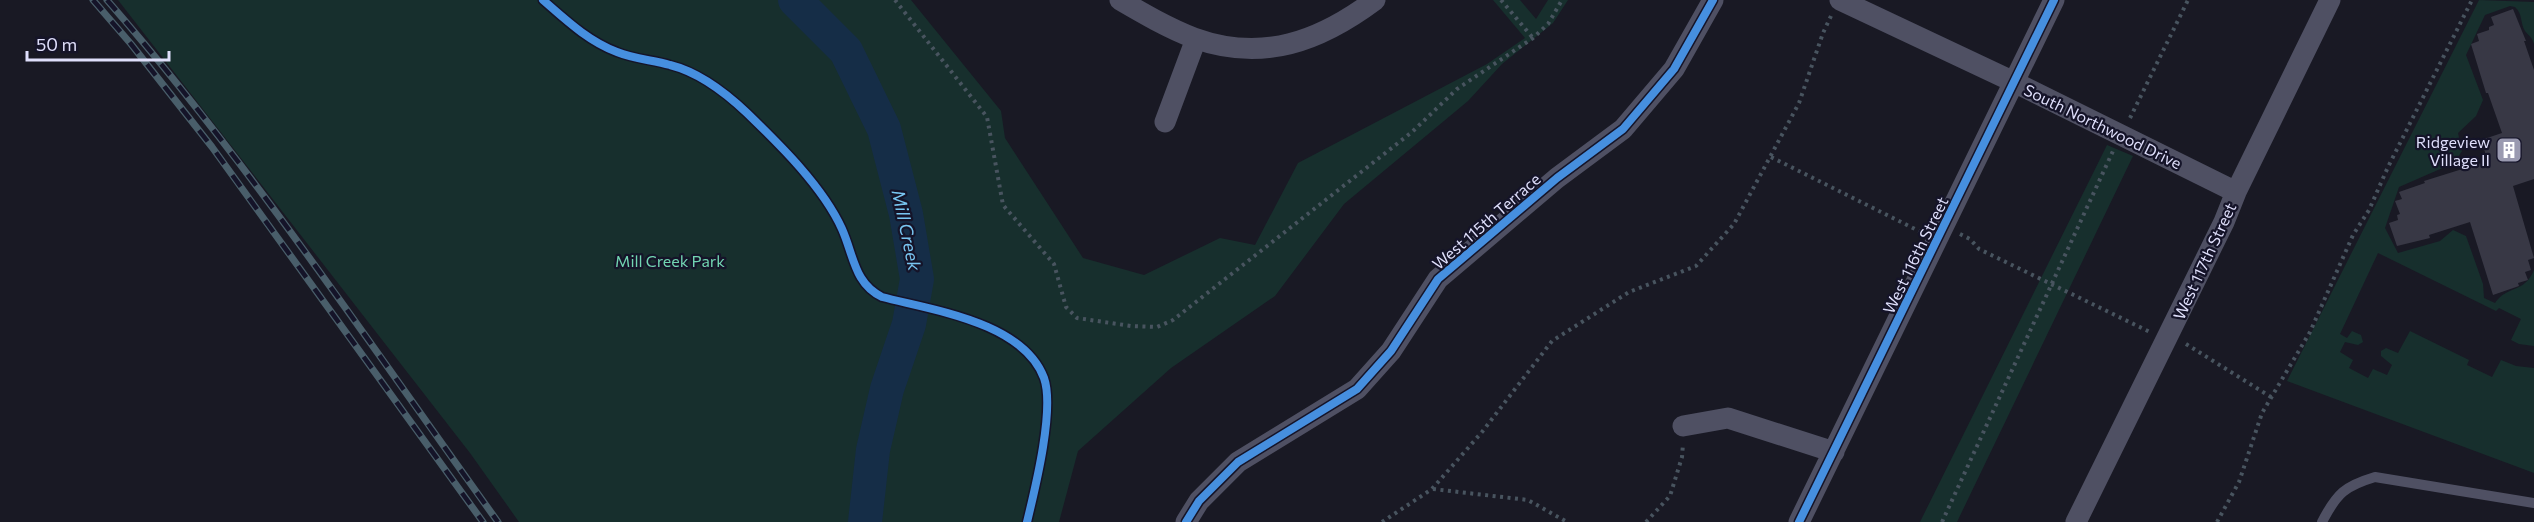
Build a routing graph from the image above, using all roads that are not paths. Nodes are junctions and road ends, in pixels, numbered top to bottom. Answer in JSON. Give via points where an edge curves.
{"nodes":[{"id":1,"x":1120,"y":0,"type":"edge"},
{"id":2,"x":1375,"y":0,"type":"edge"},
{"id":3,"x":1713,"y":0,"type":"edge"},
{"id":4,"x":1840,"y":0,"type":"edge"},
{"id":5,"x":2054,"y":0,"type":"edge"},
{"id":6,"x":2330,"y":0,"type":"edge"},
{"id":7,"x":1196,"y":39,"type":"junction"},
{"id":8,"x":2014,"y":82,"type":"junction"},
{"id":9,"x":1165,"y":122,"type":"dead end"},
{"id":10,"x":2236,"y":192,"type":"junction"},
{"id":11,"x":1683,"y":426,"type":"road end"},
{"id":12,"x":1834,"y":452,"type":"junction"},
{"id":13,"x":2534,"y":503,"type":"edge"},
{"id":14,"x":1186,"y":522,"type":"edge"},
{"id":15,"x":1799,"y":522,"type":"edge"},
{"id":16,"x":2076,"y":522,"type":"edge"},
{"id":17,"x":2322,"y":522,"type":"edge"}],
"edges":[{"from":1,"to":7,"type":"street"},
{"from":2,"to":7,"type":"street","via":[[1348,20],[1312,38],[1273,48],[1233,47]]},
{"from":3,"to":14,"type":"street","name":"West 115th Terrace","via":[[1674,69],[1623,129],[1557,178],[1438,279],[1391,351],[1357,389],[1238,462],[1199,501]]},
{"from":4,"to":8,"type":"street","name":"South Northwood Drive"},
{"from":5,"to":8,"type":"street","name":"West 116th Street"},
{"from":6,"to":10,"type":"street","name":"West 117th Street"},
{"from":7,"to":9,"type":"street"},
{"from":8,"to":10,"type":"street","name":"South Northwood Drive"},
{"from":8,"to":12,"type":"street","name":"West 116th Street"},
{"from":10,"to":16,"type":"street","name":"West 117th Street"},
{"from":11,"to":12,"type":"street","via":[[1728,418]]},
{"from":12,"to":15,"type":"street","name":"West 116th Street"},
{"from":13,"to":17,"type":"lane","via":[[2375,477],[2351,484],[2332,503]]}]}
